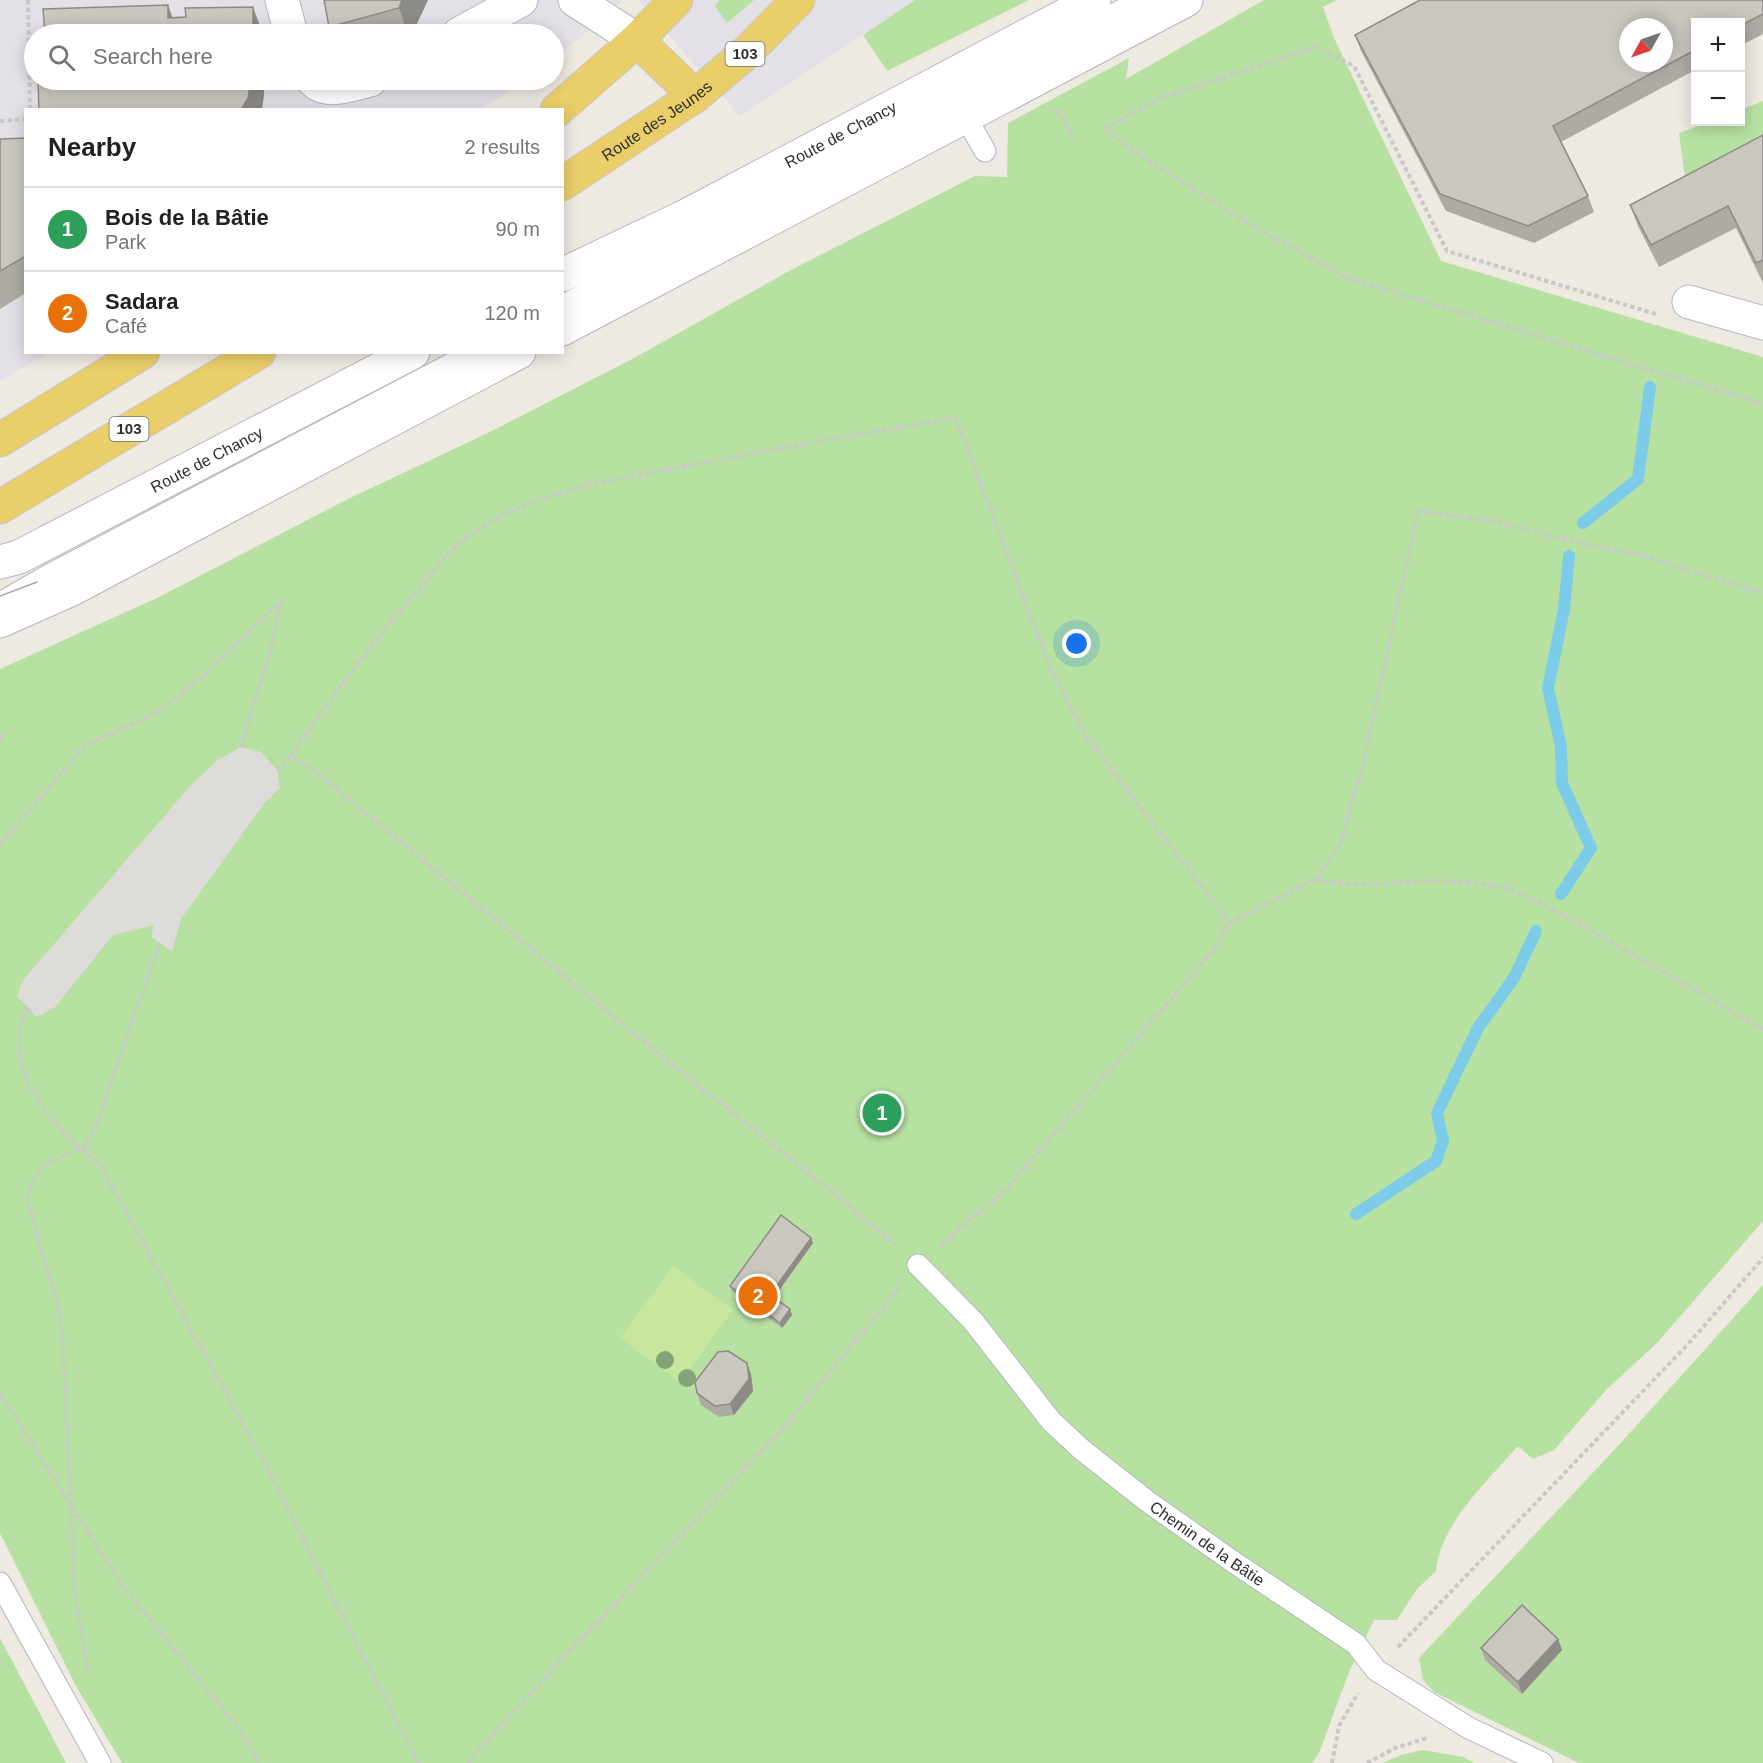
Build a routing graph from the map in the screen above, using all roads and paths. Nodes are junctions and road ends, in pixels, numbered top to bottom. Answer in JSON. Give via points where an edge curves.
{"nodes":[{"id":1,"x":28,"y":0,"type":"edge"},
{"id":2,"x":282,"y":0,"type":"edge"},
{"id":3,"x":521,"y":0,"type":"edge"},
{"id":4,"x":575,"y":0,"type":"edge"},
{"id":5,"x":676,"y":0,"type":"edge"},
{"id":6,"x":1094,"y":0,"type":"edge"},
{"id":7,"x":1141,"y":0,"type":"edge"},
{"id":8,"x":1186,"y":0,"type":"edge"},
{"id":9,"x":794,"y":4,"type":"edge"},
{"id":10,"x":28,"y":24,"type":"edge"},
{"id":11,"x":288,"y":24,"type":"edge"},
{"id":12,"x":477,"y":24,"type":"edge"},
{"id":13,"x":637,"y":39,"type":"junction"},
{"id":14,"x":30,"y":90,"type":"edge"},
{"id":15,"x":695,"y":96,"type":"junction"},
{"id":16,"x":1055,"y":104,"type":"dead end"},
{"id":17,"x":960,"y":107,"type":"junction"},
{"id":18,"x":30,"y":108,"type":"edge"},
{"id":19,"x":559,"y":108,"type":"edge"},
{"id":20,"x":24,"y":119,"type":"edge"},
{"id":21,"x":0,"y":122,"type":"edge"},
{"id":22,"x":1073,"y":139,"type":"dead end"},
{"id":23,"x":985,"y":151,"type":"dead end"},
{"id":24,"x":564,"y":183,"type":"edge"},
{"id":25,"x":573,"y":270,"type":"edge"},
{"id":26,"x":564,"y":305,"type":"edge"},
{"id":27,"x":1676,"y":309,"type":"joint"},
{"id":28,"x":1763,"y":323,"type":"edge"},
{"id":29,"x":564,"y":329,"type":"edge"},
{"id":30,"x":141,"y":354,"type":"edge"},
{"id":31,"x":256,"y":354,"type":"edge"},
{"id":32,"x":408,"y":354,"type":"edge"},
{"id":33,"x":470,"y":354,"type":"edge"},
{"id":34,"x":515,"y":354,"type":"edge"},
{"id":35,"x":1763,"y":404,"type":"edge"},
{"id":36,"x":0,"y":440,"type":"edge"},
{"id":37,"x":0,"y":507,"type":"edge"},
{"id":38,"x":0,"y":562,"type":"edge"},
{"id":39,"x":1763,"y":593,"type":"edge"},
{"id":40,"x":0,"y":603,"type":"edge"},
{"id":41,"x":0,"y":621,"type":"edge"},
{"id":42,"x":0,"y":734,"type":"edge"},
{"id":43,"x":0,"y":742,"type":"edge"},
{"id":44,"x":241,"y":747,"type":"dead end"},
{"id":45,"x":291,"y":756,"type":"junction"},
{"id":46,"x":277,"y":770,"type":"dead end"},
{"id":47,"x":0,"y":844,"type":"edge"},
{"id":48,"x":1315,"y":879,"type":"junction"},
{"id":49,"x":1230,"y":923,"type":"junction"},
{"id":50,"x":160,"y":943,"type":"dead end"},
{"id":51,"x":28,"y":1008,"type":"dead end"},
{"id":52,"x":1763,"y":1029,"type":"edge"},
{"id":53,"x":81,"y":1148,"type":"junction"},
{"id":54,"x":1763,"y":1258,"type":"edge"},
{"id":55,"x":918,"y":1265,"type":"junction"},
{"id":56,"x":0,"y":1394,"type":"edge"},
{"id":57,"x":69,"y":1500,"type":"junction"},
{"id":58,"x":0,"y":1583,"type":"edge"},
{"id":59,"x":1377,"y":1670,"type":"junction"},
{"id":60,"x":93,"y":1684,"type":"dead end"},
{"id":61,"x":1467,"y":1727,"type":"junction"},
{"id":62,"x":100,"y":1763,"type":"edge"},
{"id":63,"x":258,"y":1763,"type":"edge"},
{"id":64,"x":418,"y":1763,"type":"edge"},
{"id":65,"x":468,"y":1763,"type":"edge"},
{"id":66,"x":1332,"y":1763,"type":"edge"},
{"id":67,"x":1367,"y":1763,"type":"edge"},
{"id":68,"x":1542,"y":1763,"type":"edge"}],
"edges":[{"from":1,"to":10,"type":"path"},
{"from":2,"to":11,"type":"main road"},
{"from":3,"to":12,"type":"main road"},
{"from":4,"to":13,"type":"main road"},
{"from":5,"to":13,"type":"main road"},
{"from":6,"to":25,"type":"main road","name":"Route de Chancy","via":[[686,216]]},
{"from":7,"to":17,"type":"lane"},
{"from":8,"to":17,"type":"main road"},
{"from":9,"to":15,"type":"main road","name":"Route des Jeunes","number":"103","via":[[746,53]]},
{"from":13,"to":15,"type":"main road"},
{"from":13,"to":19,"type":"main road"},
{"from":14,"to":18,"type":"path"},
{"from":15,"to":24,"type":"main road","name":"Route des Jeunes","number":"103"},
{"from":16,"to":22,"type":"path"},
{"from":17,"to":23,"type":"lane"},
{"from":17,"to":26,"type":"lane"},
{"from":17,"to":29,"type":"main road"},
{"from":20,"to":21,"type":"path"},
{"from":27,"to":28,"type":"main road"},
{"from":27,"to":35,"type":"path","via":[[1447,250],[1354,66],[1316,46],[1164,97],[1104,128],[1141,156],[1261,231],[1350,279]]},
{"from":30,"to":36,"type":"main road"},
{"from":31,"to":37,"type":"main road","number":"103"},
{"from":32,"to":38,"type":"main road","name":"Route de Chancy","via":[[19,557]]},
{"from":33,"to":40,"type":"lane"},
{"from":34,"to":41,"type":"main road","via":[[72,589]]},
{"from":39,"to":48,"type":"path","via":[[1640,555],[1494,521],[1418,511],[1359,783],[1339,846]]},
{"from":42,"to":43,"type":"path"},
{"from":44,"to":47,"type":"path","via":[[271,650],[281,601],[205,674],[158,712],[84,746]]},
{"from":45,"to":46,"type":"path"},
{"from":45,"to":49,"type":"path","via":[[381,632],[446,556],[488,523],[526,505],[576,489],[831,438],[956,418],[1050,668],[1086,736]]},
{"from":45,"to":55,"type":"path","via":[[317,773]]},
{"from":48,"to":49,"type":"path"},
{"from":48,"to":52,"type":"path","via":[[1332,884],[1476,883],[1507,889],[1569,918]]},
{"from":49,"to":55,"type":"path","via":[[1212,953],[1006,1189]]},
{"from":50,"to":53,"type":"path","via":[[94,1132]]},
{"from":51,"to":53,"type":"path","via":[[18,1038],[26,1076],[50,1116]]},
{"from":53,"to":57,"type":"path","via":[[42,1166],[27,1200],[58,1306]]},
{"from":53,"to":64,"type":"path","via":[[102,1168],[154,1260],[268,1470]]},
{"from":54,"to":59,"type":"path","via":[[1690,1342]]},
{"from":55,"to":59,"type":"lane","name":"Chemin de la Bâtie","via":[[973,1321],[1051,1421],[1081,1449],[1147,1501],[1356,1644]]},
{"from":55,"to":65,"type":"path","via":[[780,1432],[576,1644]]},
{"from":56,"to":57,"type":"path"},
{"from":57,"to":60,"type":"path","via":[[75,1594]]},
{"from":57,"to":63,"type":"path","via":[[124,1588],[243,1734]]},
{"from":58,"to":62,"type":"lane"},
{"from":59,"to":61,"type":"lane","name":"Chemin de la Bâtie"},
{"from":59,"to":66,"type":"path","via":[[1351,1702],[1339,1726]]},
{"from":61,"to":67,"type":"path","via":[[1395,1748]]},
{"from":61,"to":68,"type":"lane","name":"Chemin de la Bâtie"}]}
